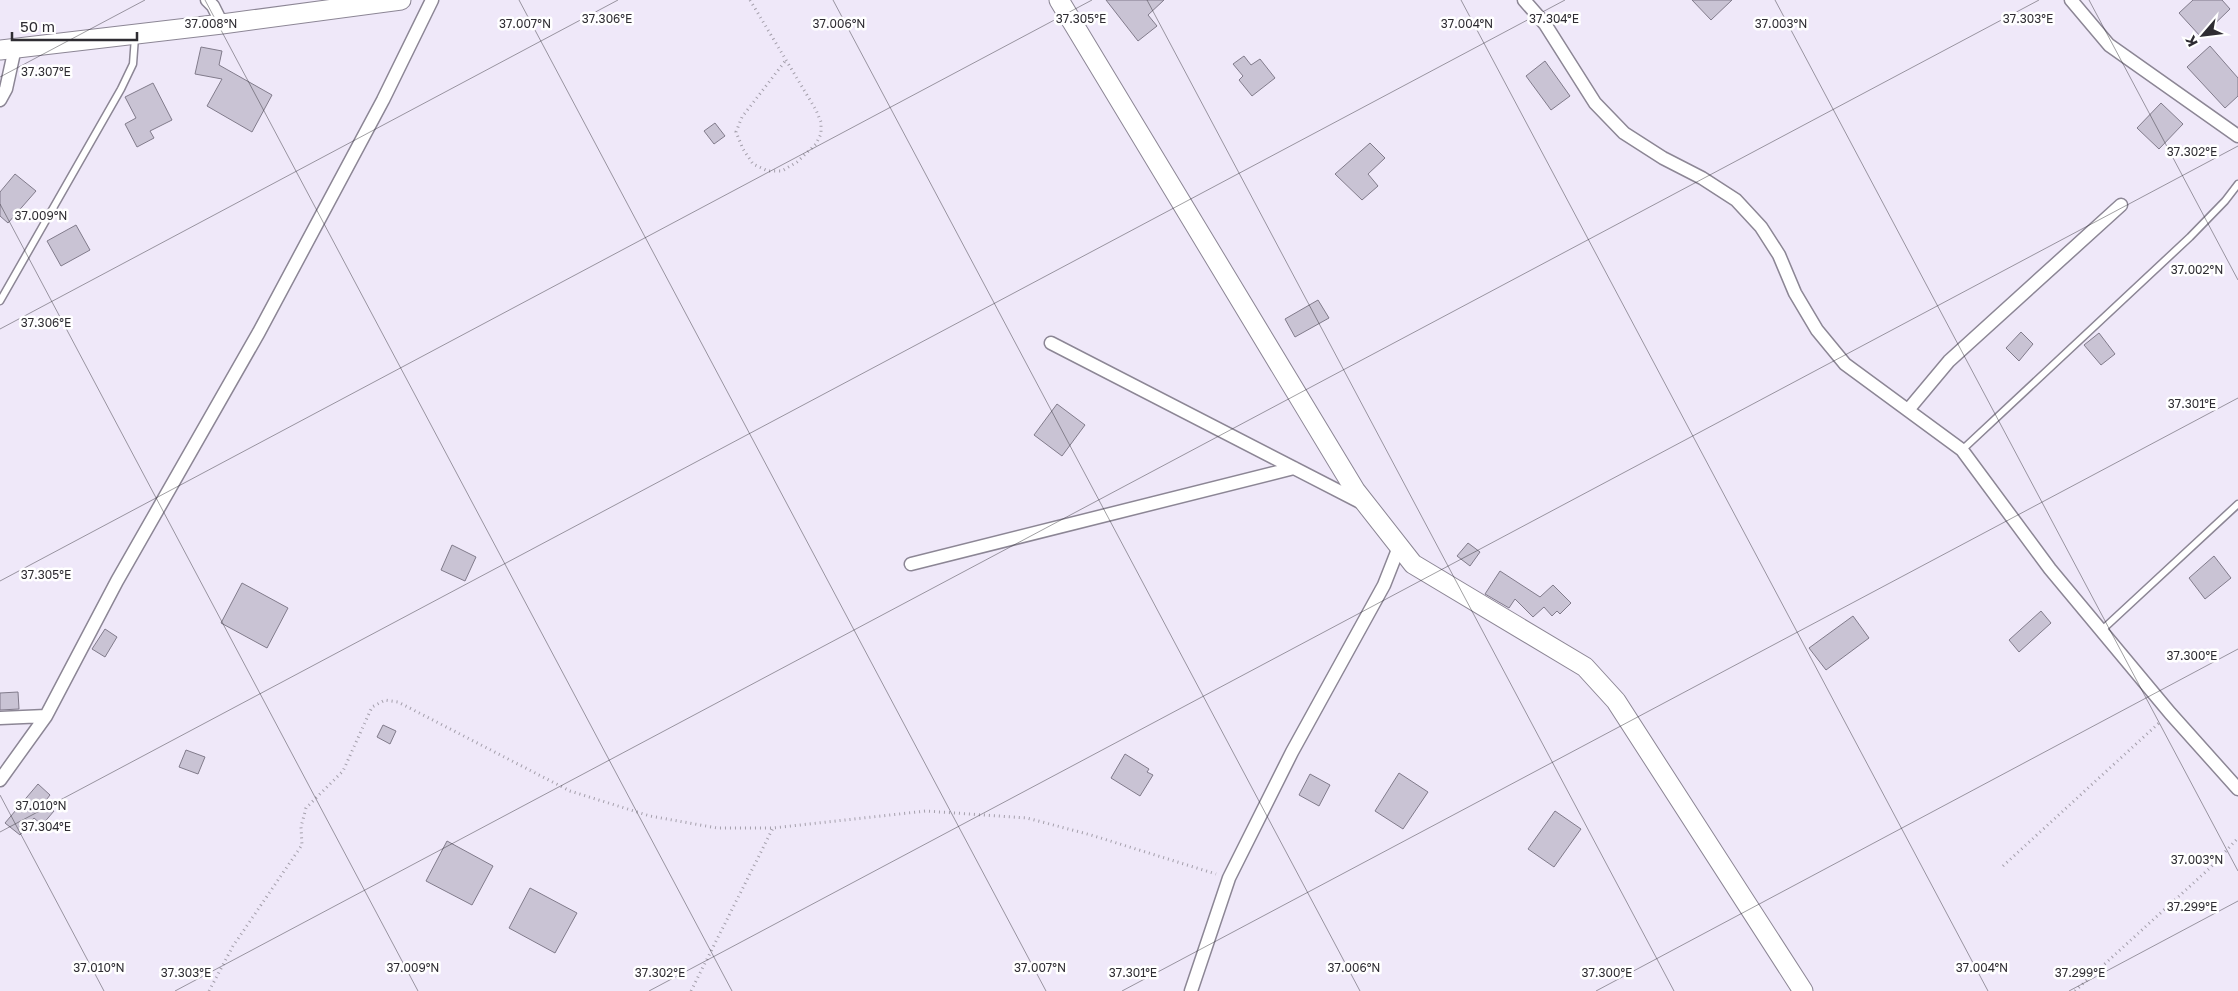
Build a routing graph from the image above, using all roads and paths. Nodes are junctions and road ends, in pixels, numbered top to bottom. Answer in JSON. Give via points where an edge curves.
{"nodes":[{"id":1,"x":207,"y":0,"type":"edge"},
{"id":2,"x":401,"y":0,"type":"edge"},
{"id":3,"x":432,"y":0,"type":"edge"},
{"id":4,"x":750,"y":0,"type":"edge"},
{"id":5,"x":1059,"y":0,"type":"edge"},
{"id":6,"x":1524,"y":0,"type":"edge"},
{"id":7,"x":2071,"y":0,"type":"edge"},
{"id":8,"x":222,"y":24,"type":"junction"},
{"id":9,"x":135,"y":34,"type":"junction"},
{"id":10,"x":7,"y":49,"type":"edge"},
{"id":11,"x":786,"y":60,"type":"junction"},
{"id":12,"x":0,"y":100,"type":"edge"},
{"id":13,"x":2238,"y":136,"type":"edge"},
{"id":14,"x":2238,"y":184,"type":"edge"},
{"id":15,"x":2121,"y":205,"type":"dead end"},
{"id":16,"x":0,"y":301,"type":"edge"},
{"id":17,"x":1051,"y":343,"type":"dead end"},
{"id":18,"x":1908,"y":410,"type":"junction"},
{"id":19,"x":1962,"y":450,"type":"junction"},
{"id":20,"x":1294,"y":468,"type":"junction"},
{"id":21,"x":2238,"y":504,"type":"edge"},
{"id":22,"x":1368,"y":507,"type":"junction"},
{"id":23,"x":1400,"y":547,"type":"junction"},
{"id":24,"x":911,"y":564,"type":"dead end"},
{"id":25,"x":2102,"y":630,"type":"junction"},
{"id":26,"x":2170,"y":713,"type":"junction"},
{"id":27,"x":46,"y":716,"type":"junction"},
{"id":28,"x":0,"y":718,"type":"edge"},
{"id":29,"x":0,"y":780,"type":"edge"},
{"id":30,"x":2238,"y":789,"type":"edge"},
{"id":31,"x":773,"y":828,"type":"junction"},
{"id":32,"x":2238,"y":838,"type":"edge"},
{"id":33,"x":2003,"y":866,"type":"dead end"},
{"id":34,"x":1229,"y":878,"type":"junction"},
{"id":35,"x":209,"y":991,"type":"edge"},
{"id":36,"x":691,"y":991,"type":"edge"},
{"id":37,"x":1191,"y":991,"type":"edge"},
{"id":38,"x":1803,"y":991,"type":"edge"},
{"id":39,"x":2075,"y":991,"type":"edge"}],
"edges":[{"from":1,"to":8,"type":"street"},
{"from":2,"to":8,"type":"street"},
{"from":3,"to":27,"type":"street","via":[[383,100],[264,324],[117,581]]},
{"from":4,"to":11,"type":"path"},
{"from":5,"to":22,"type":"street"},
{"from":6,"to":18,"type":"street","via":[[1545,24],[1595,103],[1624,133],[1736,200],[1761,227],[1779,255],[1795,293],[1817,330],[1845,364]]},
{"from":7,"to":13,"type":"street","via":[[2109,45]]},
{"from":8,"to":9,"type":"street"},
{"from":9,"to":10,"type":"street"},
{"from":9,"to":16,"type":"lane","via":[[132,64],[121,89]]},
{"from":10,"to":12,"type":"street","via":[[6,90]]},
{"from":11,"to":11,"type":"path","via":[[816,110],[821,134],[816,144],[797,162],[782,171],[768,170],[753,164],[736,132],[742,117]]},
{"from":14,"to":19,"type":"lane","via":[[2190,237]]},
{"from":15,"to":18,"type":"street","via":[[1949,361]]},
{"from":17,"to":20,"type":"street"},
{"from":18,"to":19,"type":"street"},
{"from":19,"to":25,"type":"street","via":[[2050,569]]},
{"from":20,"to":22,"type":"street"},
{"from":20,"to":24,"type":"street"},
{"from":21,"to":25,"type":"lane"},
{"from":22,"to":23,"type":"street"},
{"from":23,"to":34,"type":"street","via":[[1384,585],[1292,752]]},
{"from":23,"to":38,"type":"street","via":[[1413,564],[1585,667],[1616,701]]},
{"from":25,"to":26,"type":"street"},
{"from":26,"to":30,"type":"street"},
{"from":26,"to":33,"type":"path"},
{"from":27,"to":28,"type":"street"},
{"from":27,"to":29,"type":"street"},
{"from":31,"to":34,"type":"path","via":[[926,811],[1026,818]]},
{"from":31,"to":35,"type":"path","via":[[716,828],[659,818],[570,791],[398,702],[385,700],[372,707],[343,771],[306,808],[301,828],[302,845],[234,946]]},
{"from":31,"to":36,"type":"path"},
{"from":32,"to":39,"type":"path","via":[[2211,867]]},
{"from":34,"to":37,"type":"street"}]}
